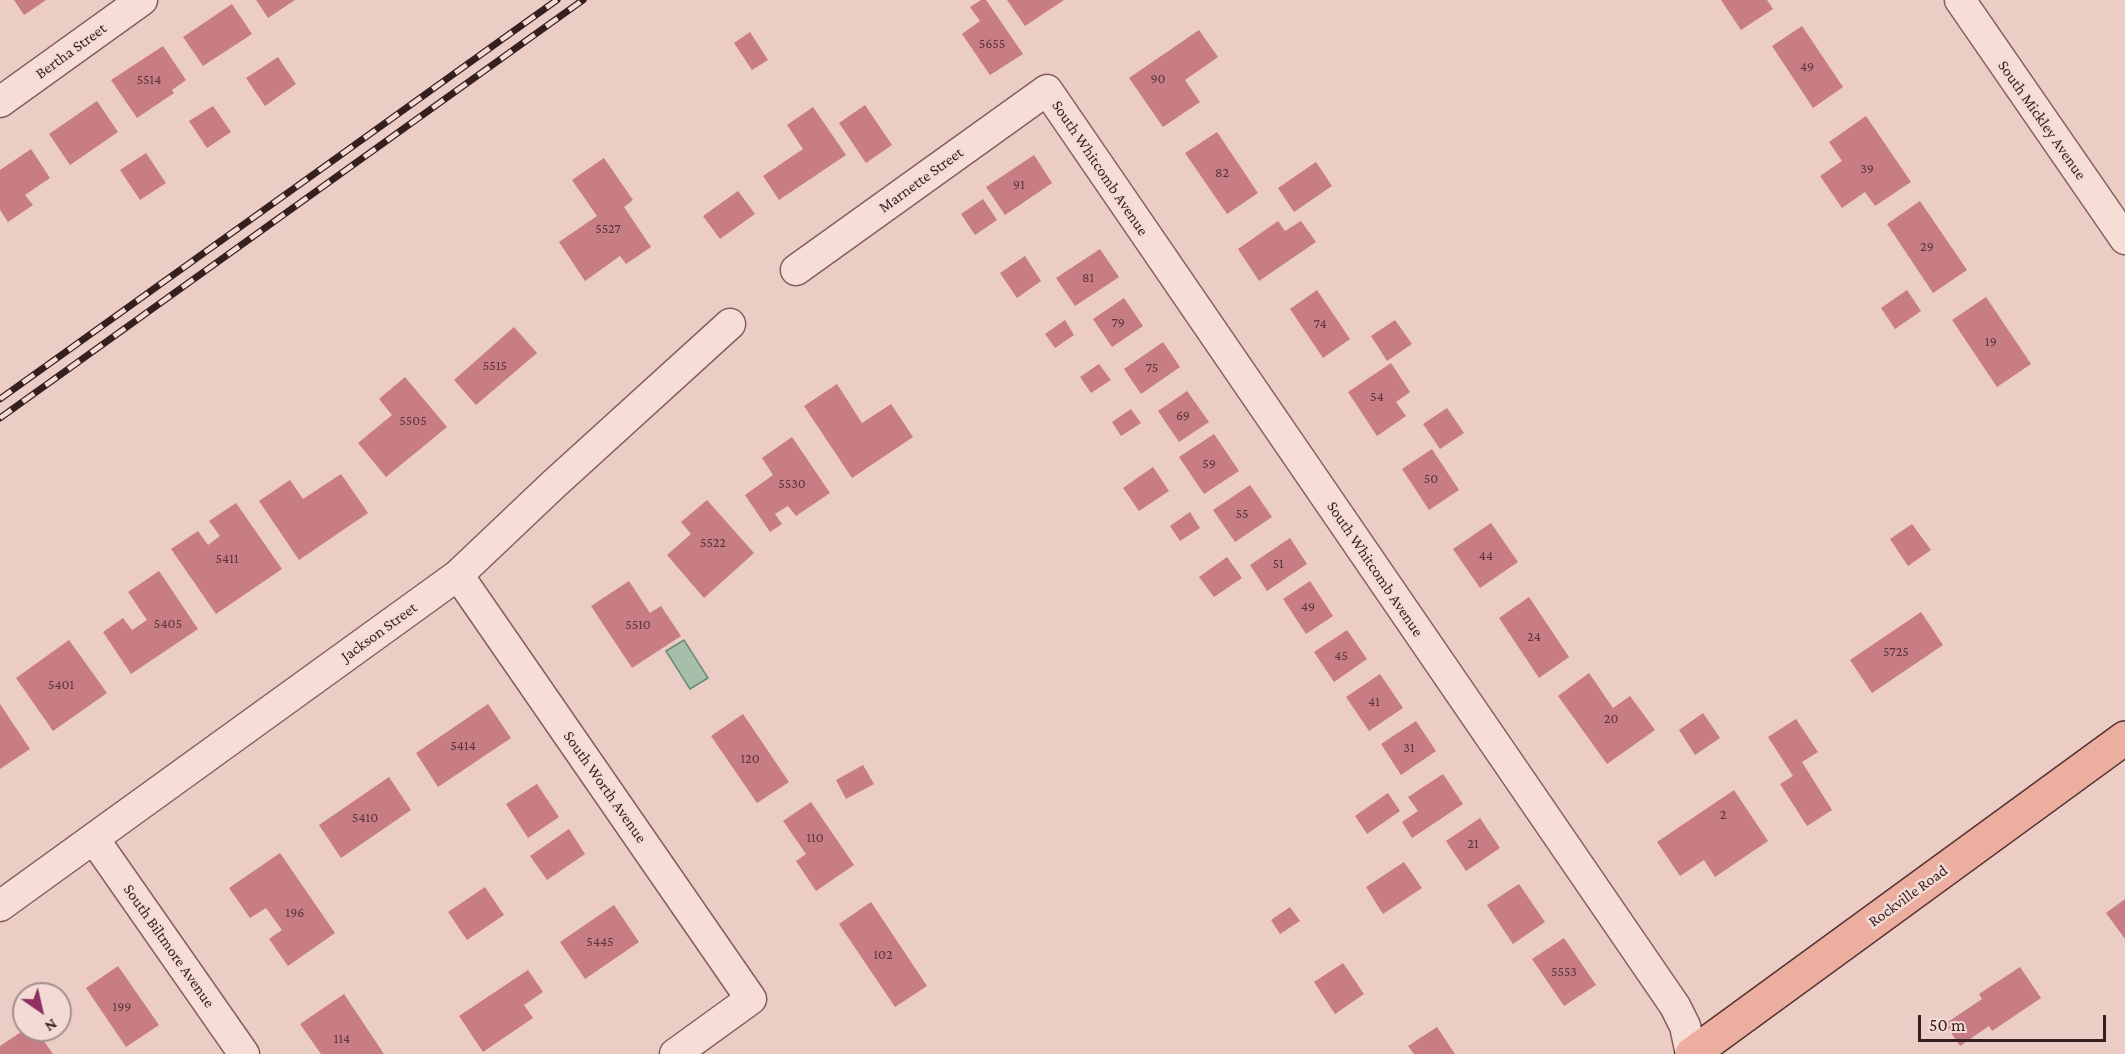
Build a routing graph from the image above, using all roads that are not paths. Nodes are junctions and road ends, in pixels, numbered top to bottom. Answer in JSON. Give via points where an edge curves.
{"nodes":[{"id":1,"x":142,"y":0,"type":"edge"},
{"id":2,"x":1960,"y":0,"type":"edge"},
{"id":3,"x":1047,"y":90,"type":"joint"},
{"id":4,"x":4,"y":92,"type":"edge"},
{"id":5,"x":2125,"y":239,"type":"edge"},
{"id":6,"x":796,"y":270,"type":"dead end"},
{"id":7,"x":730,"y":324,"type":"dead end"},
{"id":8,"x":458,"y":575,"type":"junction"},
{"id":9,"x":2125,"y":738,"type":"edge"},
{"id":10,"x":94,"y":838,"type":"junction"},
{"id":11,"x":0,"y":906,"type":"edge"},
{"id":12,"x":244,"y":1054,"type":"edge"},
{"id":13,"x":675,"y":1054,"type":"edge"},
{"id":14,"x":1691,"y":1054,"type":"edge"}],
"edges":[{"from":1,"to":4,"type":"street","name":"Bertha Street"},
{"from":2,"to":5,"type":"street","name":"South Mickley Avenue"},
{"from":3,"to":6,"type":"street","name":"Marnette Street"},
{"from":3,"to":14,"type":"street","name":"South Whitcomb Avenue","via":[[1675,1006],[1690,1041]]},
{"from":7,"to":8,"type":"street","name":"Jackson Street"},
{"from":8,"to":10,"type":"street","name":"Jackson Street"},
{"from":8,"to":13,"type":"street","name":"South Worth Avenue","via":[[751,999]]},
{"from":9,"to":14,"type":"main road","name":"Rockville Road"},
{"from":10,"to":11,"type":"street","name":"Jackson Street"},
{"from":10,"to":12,"type":"street","name":"South Biltmore Avenue"}]}
